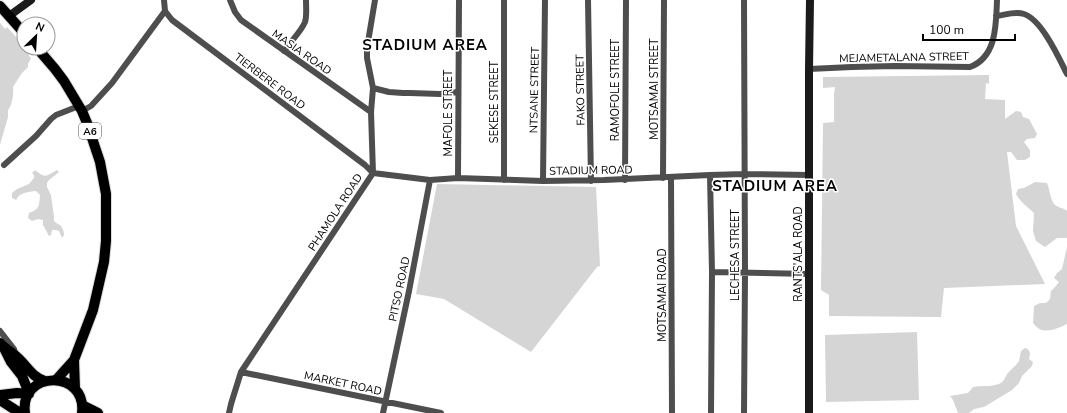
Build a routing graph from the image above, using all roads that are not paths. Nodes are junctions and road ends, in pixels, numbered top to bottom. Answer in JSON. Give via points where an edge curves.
{"nodes":[{"id":1,"x":31,"y":0,"type":"edge"},
{"id":2,"x":164,"y":0,"type":"edge"},
{"id":3,"x":230,"y":0,"type":"edge"},
{"id":4,"x":306,"y":0,"type":"edge"},
{"id":5,"x":375,"y":0,"type":"edge"},
{"id":6,"x":459,"y":0,"type":"edge"},
{"id":7,"x":504,"y":0,"type":"edge"},
{"id":8,"x":545,"y":0,"type":"edge"},
{"id":9,"x":588,"y":0,"type":"edge"},
{"id":10,"x":626,"y":0,"type":"edge"},
{"id":11,"x":664,"y":0,"type":"edge"},
{"id":12,"x":744,"y":0,"type":"edge"},
{"id":13,"x":810,"y":0,"type":"edge"},
{"id":14,"x":997,"y":0,"type":"edge"},
{"id":15,"x":0,"y":6,"type":"edge"},
{"id":16,"x":166,"y":11,"type":"junction"},
{"id":17,"x":9,"y":16,"type":"junction"},
{"id":18,"x":996,"y":16,"type":"junction"},
{"id":19,"x":16,"y":24,"type":"edge"},
{"id":20,"x":284,"y":51,"type":"junction"},
{"id":21,"x":44,"y":56,"type":"edge"},
{"id":22,"x":809,"y":69,"type":"junction"},
{"id":23,"x":1067,"y":74,"type":"edge"},
{"id":24,"x":373,"y":88,"type":"junction"},
{"id":25,"x":458,"y":92,"type":"junction"},
{"id":26,"x":81,"y":108,"type":"junction"},
{"id":27,"x":371,"y":112,"type":"junction"},
{"id":28,"x":4,"y":165,"type":"dead end"},
{"id":29,"x":373,"y":173,"type":"junction"},
{"id":30,"x":744,"y":174,"type":"junction"},
{"id":31,"x":710,"y":175,"type":"junction"},
{"id":32,"x":810,"y":175,"type":"junction"},
{"id":33,"x":671,"y":177,"type":"junction"},
{"id":34,"x":458,"y":178,"type":"junction"},
{"id":35,"x":663,"y":178,"type":"junction"},
{"id":36,"x":430,"y":180,"type":"junction"},
{"id":37,"x":504,"y":180,"type":"junction"},
{"id":38,"x":625,"y":180,"type":"junction"},
{"id":39,"x":543,"y":181,"type":"junction"},
{"id":40,"x":591,"y":181,"type":"junction"},
{"id":41,"x":712,"y":272,"type":"junction"},
{"id":42,"x":745,"y":273,"type":"junction"},
{"id":43,"x":810,"y":274,"type":"junction"},
{"id":44,"x":0,"y":331,"type":"edge"},
{"id":45,"x":1,"y":348,"type":"edge"},
{"id":46,"x":14,"y":360,"type":"junction"},
{"id":47,"x":74,"y":360,"type":"junction"},
{"id":48,"x":241,"y":372,"type":"junction"},
{"id":49,"x":56,"y":380,"type":"junction"},
{"id":50,"x":45,"y":381,"type":"junction"},
{"id":51,"x":75,"y":389,"type":"junction"},
{"id":52,"x":27,"y":393,"type":"junction"},
{"id":53,"x":0,"y":395,"type":"edge"},
{"id":54,"x":0,"y":400,"type":"edge"},
{"id":55,"x":385,"y":402,"type":"junction"},
{"id":56,"x":82,"y":409,"type":"edge"},
{"id":57,"x":20,"y":413,"type":"edge"},
{"id":58,"x":25,"y":413,"type":"edge"},
{"id":59,"x":98,"y":413,"type":"edge"},
{"id":60,"x":229,"y":413,"type":"edge"},
{"id":61,"x":383,"y":413,"type":"edge"},
{"id":62,"x":441,"y":413,"type":"edge"},
{"id":63,"x":672,"y":413,"type":"edge"},
{"id":64,"x":711,"y":413,"type":"edge"},
{"id":65,"x":744,"y":413,"type":"edge"},
{"id":66,"x":809,"y":413,"type":"edge"}],
"edges":[{"from":1,"to":17,"type":"street"},
{"from":2,"to":16,"type":"street"},
{"from":3,"to":20,"type":"street","name":"MASIA ROAD","via":[[240,19]]},
{"from":4,"to":20,"type":"street","via":[[305,21]]},
{"from":5,"to":24,"type":"street","name":"PHAMOLA ROAD","via":[[367,48]]},
{"from":6,"to":25,"type":"street","name":"MAFOLE STREET"},
{"from":7,"to":37,"type":"street","name":"SEKESE STREET"},
{"from":8,"to":39,"type":"street","name":"NTSANE STREET"},
{"from":9,"to":40,"type":"street","name":"FAKO STREET"},
{"from":10,"to":38,"type":"street","name":"RAMOFOLE STREET"},
{"from":11,"to":35,"type":"street","name":"MOTSAMAI STREET"},
{"from":12,"to":30,"type":"street","name":"LECHESA STREET"},
{"from":13,"to":22,"type":"street","name":"RANTS'ALA ROAD"},
{"from":14,"to":18,"type":"street","name":"MEJAMETALANA STREET"},
{"from":15,"to":17,"type":"main road"},
{"from":16,"to":26,"type":"street","via":[[112,83],[91,106]]},
{"from":16,"to":29,"type":"street","name":"TIERBERE ROAD","via":[[172,20]]},
{"from":17,"to":19,"type":"main road"},
{"from":18,"to":22,"type":"street","name":"MEJAMETALANA STREET","via":[[990,50],[980,62],[970,67]]},
{"from":18,"to":23,"type":"street","via":[[1016,13],[1031,18],[1038,24]]},
{"from":20,"to":27,"type":"street","name":"MASIA ROAD"},
{"from":21,"to":26,"type":"main road","number":"A6"},
{"from":22,"to":32,"type":"street","name":"RANTS'ALA ROAD"},
{"from":24,"to":25,"type":"street","via":[[403,93]]},
{"from":24,"to":27,"type":"street","name":"PHAMOLA ROAD"},
{"from":25,"to":34,"type":"street","name":"MAFOLE STREET"},
{"from":26,"to":28,"type":"street","via":[[56,115]]},
{"from":26,"to":47,"type":"main road","number":"A6","via":[[100,162],[106,194],[106,241],[93,310]]},
{"from":27,"to":29,"type":"street","name":"PHAMOLA ROAD"},
{"from":29,"to":36,"type":"street","name":"STADIUM ROAD"},
{"from":29,"to":48,"type":"street","name":"PHAMOLA ROAD"},
{"from":30,"to":31,"type":"street","name":"STADIUM ROAD"},
{"from":30,"to":32,"type":"street","name":"STADIUM ROAD"},
{"from":30,"to":42,"type":"street","name":"LECHESA STREET"},
{"from":31,"to":33,"type":"street","name":"STADIUM ROAD"},
{"from":31,"to":41,"type":"street"},
{"from":32,"to":43,"type":"street","name":"RANTS'ALA ROAD"},
{"from":33,"to":35,"type":"street","name":"STADIUM ROAD"},
{"from":33,"to":63,"type":"street","name":"MOTSAMAI ROAD"},
{"from":34,"to":36,"type":"street","name":"STADIUM ROAD"},
{"from":34,"to":37,"type":"street","name":"STADIUM ROAD"},
{"from":35,"to":38,"type":"street","name":"STADIUM ROAD"},
{"from":36,"to":55,"type":"street","name":"PITSO ROAD"},
{"from":37,"to":39,"type":"street","name":"STADIUM ROAD"},
{"from":38,"to":40,"type":"street","name":"STADIUM ROAD"},
{"from":39,"to":40,"type":"street","name":"STADIUM ROAD"},
{"from":41,"to":42,"type":"street"},
{"from":41,"to":64,"type":"street"},
{"from":42,"to":43,"type":"street"},
{"from":42,"to":65,"type":"street","name":"LECHESA STREET"},
{"from":43,"to":66,"type":"street","name":"RANTS'ALA ROAD"},
{"from":44,"to":46,"type":"street","via":[[14,349]]},
{"from":45,"to":46,"type":"main road"},
{"from":46,"to":50,"type":"main road"},
{"from":46,"to":52,"type":"main road"},
{"from":47,"to":49,"type":"main road","number":"A6"},
{"from":47,"to":51,"type":"main road","number":"A6"},
{"from":48,"to":55,"type":"street","name":"MARKET ROAD"},
{"from":48,"to":60,"type":"street","name":"PHAMOLA ROAD"},
{"from":49,"to":50,"type":"main road"},
{"from":49,"to":51,"type":"main road","via":[[63,381]]},
{"from":50,"to":52,"type":"main road"},
{"from":51,"to":56,"type":"main road"},
{"from":52,"to":53,"type":"main road"},
{"from":52,"to":58,"type":"main road"},
{"from":54,"to":57,"type":"main road"},
{"from":55,"to":61,"type":"street","name":"PITSO ROAD"},
{"from":55,"to":62,"type":"street","name":"MARKET ROAD"},
{"from":56,"to":59,"type":"main road"}]}
